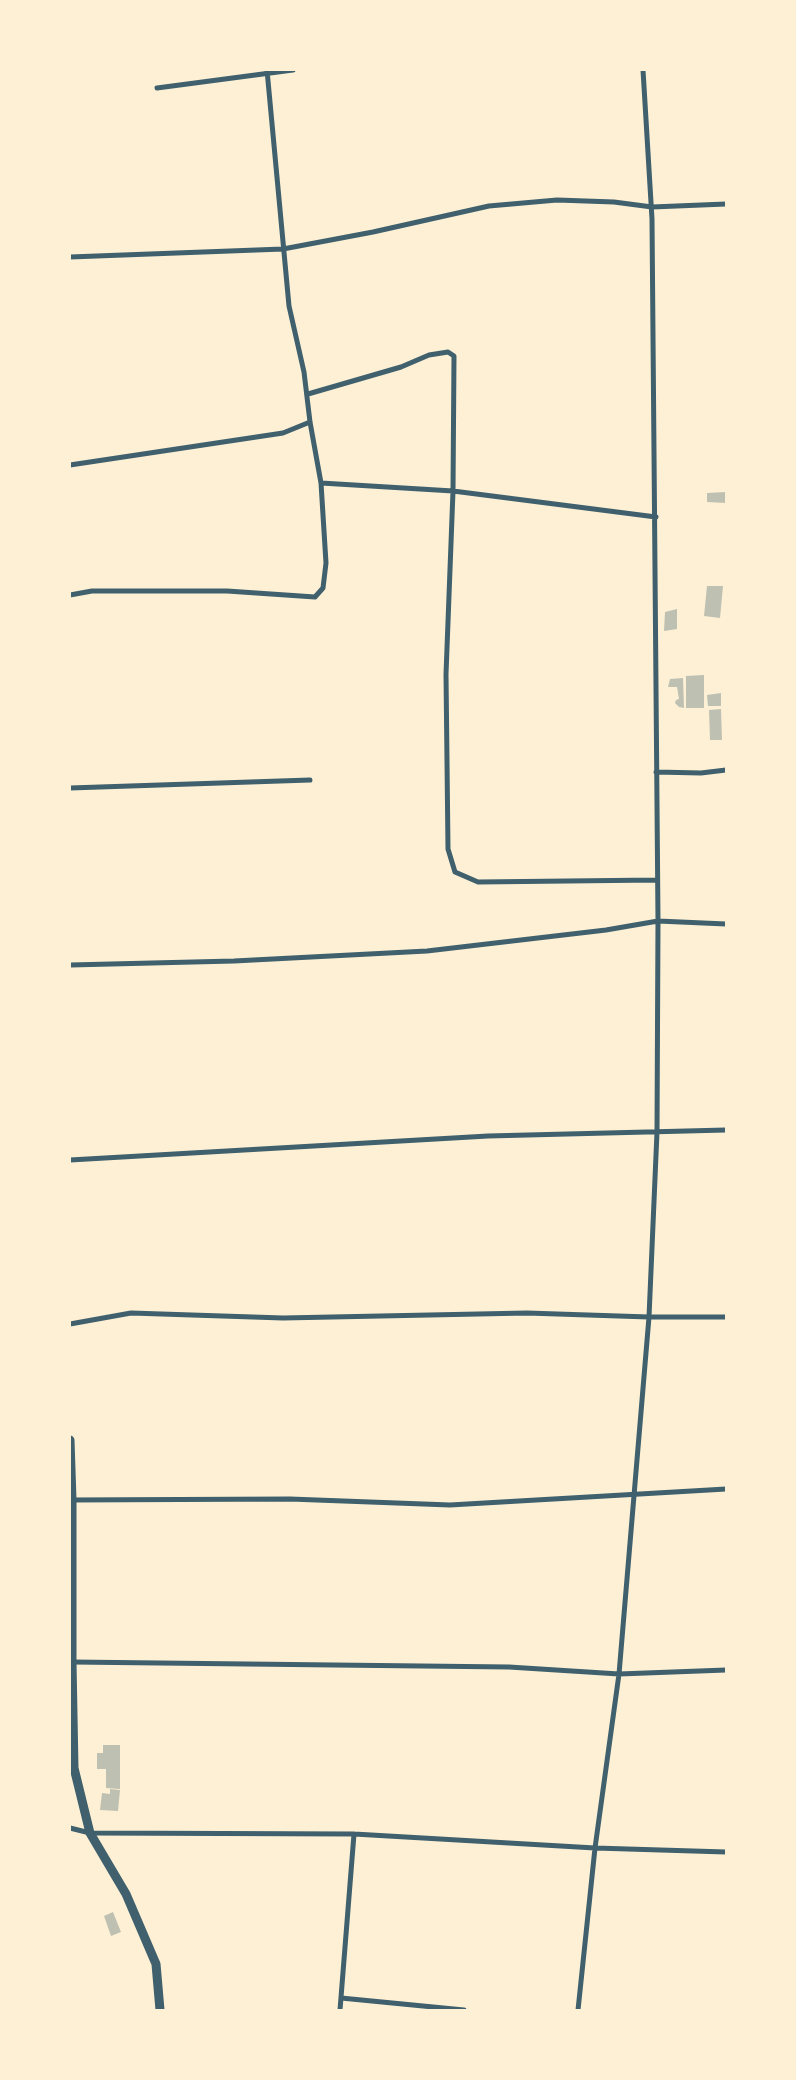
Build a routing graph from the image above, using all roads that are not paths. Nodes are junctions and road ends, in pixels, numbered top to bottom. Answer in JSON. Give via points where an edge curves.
{"nodes":[{"id":1,"x":293,"y":70,"type":"edge"},
{"id":2,"x":643,"y":70,"type":"edge"},
{"id":3,"x":267,"y":72,"type":"edge"},
{"id":4,"x":157,"y":88,"type":"dead end"},
{"id":5,"x":726,"y":204,"type":"edge"},
{"id":6,"x":652,"y":207,"type":"junction"},
{"id":7,"x":283,"y":248,"type":"junction"},
{"id":8,"x":70,"y":257,"type":"edge"},
{"id":9,"x":308,"y":394,"type":"junction"},
{"id":10,"x":310,"y":422,"type":"junction"},
{"id":11,"x":70,"y":465,"type":"edge"},
{"id":12,"x":321,"y":483,"type":"junction"},
{"id":13,"x":453,"y":491,"type":"junction"},
{"id":14,"x":656,"y":517,"type":"junction"},
{"id":15,"x":70,"y":595,"type":"edge"},
{"id":16,"x":726,"y":770,"type":"edge"},
{"id":17,"x":656,"y":772,"type":"junction"},
{"id":18,"x":310,"y":780,"type":"dead end"},
{"id":19,"x":70,"y":788,"type":"edge"},
{"id":20,"x":657,"y":880,"type":"junction"},
{"id":21,"x":658,"y":921,"type":"junction"},
{"id":22,"x":726,"y":924,"type":"edge"},
{"id":23,"x":70,"y":965,"type":"edge"},
{"id":24,"x":726,"y":1130,"type":"edge"},
{"id":25,"x":657,"y":1132,"type":"junction"},
{"id":26,"x":70,"y":1160,"type":"edge"},
{"id":27,"x":649,"y":1317,"type":"junction"},
{"id":28,"x":726,"y":1317,"type":"edge"},
{"id":29,"x":70,"y":1324,"type":"edge"},
{"id":30,"x":70,"y":1440,"type":"edge"},
{"id":31,"x":726,"y":1489,"type":"edge"},
{"id":32,"x":633,"y":1495,"type":"junction"},
{"id":33,"x":71,"y":1500,"type":"edge"},
{"id":34,"x":71,"y":1662,"type":"edge"},
{"id":35,"x":726,"y":1670,"type":"edge"},
{"id":36,"x":619,"y":1674,"type":"junction"},
{"id":37,"x":70,"y":1828,"type":"edge"},
{"id":38,"x":90,"y":1833,"type":"junction"},
{"id":39,"x":354,"y":1834,"type":"junction"},
{"id":40,"x":594,"y":1848,"type":"junction"},
{"id":41,"x":726,"y":1852,"type":"edge"},
{"id":42,"x":341,"y":1998,"type":"junction"},
{"id":43,"x":160,"y":2010,"type":"edge"},
{"id":44,"x":340,"y":2010,"type":"edge"},
{"id":45,"x":464,"y":2010,"type":"edge"},
{"id":46,"x":578,"y":2010,"type":"edge"}],
"edges":[{"from":1,"to":3,"type":"street"},
{"from":2,"to":6,"type":"street"},
{"from":3,"to":4,"type":"street"},
{"from":3,"to":7,"type":"street"},
{"from":5,"to":6,"type":"street"},
{"from":6,"to":7,"type":"street","via":[[557,200],[489,206]]},
{"from":6,"to":14,"type":"street"},
{"from":7,"to":8,"type":"street"},
{"from":7,"to":9,"type":"street","via":[[289,306]]},
{"from":9,"to":10,"type":"street"},
{"from":9,"to":13,"type":"street","via":[[401,367],[429,355],[448,352],[454,356]]},
{"from":10,"to":11,"type":"street","via":[[283,432]]},
{"from":10,"to":12,"type":"street"},
{"from":12,"to":13,"type":"street"},
{"from":12,"to":15,"type":"street","via":[[326,563],[322,588],[315,597],[227,591],[92,591]]},
{"from":13,"to":14,"type":"street"},
{"from":13,"to":20,"type":"street","via":[[446,674],[448,849],[455,872],[478,882]]},
{"from":14,"to":17,"type":"street"},
{"from":16,"to":17,"type":"street"},
{"from":17,"to":20,"type":"street"},
{"from":18,"to":19,"type":"street"},
{"from":20,"to":21,"type":"street"},
{"from":21,"to":22,"type":"street"},
{"from":21,"to":23,"type":"street","via":[[427,951]]},
{"from":21,"to":25,"type":"street"},
{"from":24,"to":25,"type":"street"},
{"from":25,"to":26,"type":"street","via":[[410,1140]]},
{"from":25,"to":27,"type":"street"},
{"from":27,"to":28,"type":"street"},
{"from":27,"to":29,"type":"street","via":[[527,1313],[283,1318],[130,1313]]},
{"from":27,"to":32,"type":"street"},
{"from":30,"to":33,"type":"street"},
{"from":31,"to":32,"type":"street"},
{"from":32,"to":33,"type":"street","via":[[450,1505],[290,1499]]},
{"from":32,"to":36,"type":"street"},
{"from":33,"to":34,"type":"street"},
{"from":34,"to":36,"type":"street","via":[[509,1667]]},
{"from":34,"to":38,"type":"street","via":[[74,1768]]},
{"from":35,"to":36,"type":"street"},
{"from":36,"to":40,"type":"street"},
{"from":37,"to":38,"type":"street"},
{"from":38,"to":39,"type":"street"},
{"from":38,"to":43,"type":"street","via":[[126,1894],[156,1964]]},
{"from":39,"to":40,"type":"street"},
{"from":39,"to":42,"type":"street"},
{"from":40,"to":41,"type":"street"},
{"from":40,"to":46,"type":"street"},
{"from":42,"to":44,"type":"street"},
{"from":42,"to":45,"type":"street"}]}
